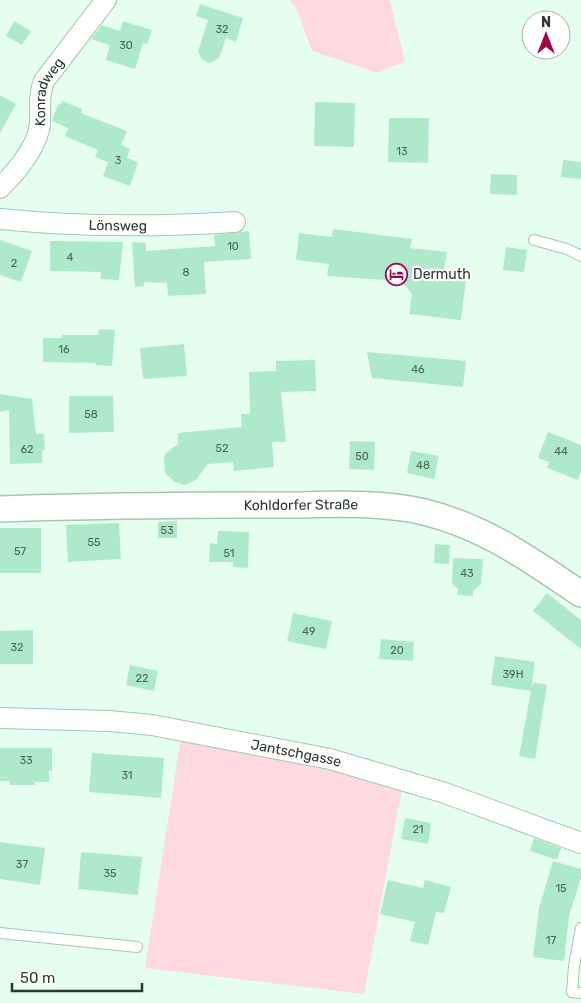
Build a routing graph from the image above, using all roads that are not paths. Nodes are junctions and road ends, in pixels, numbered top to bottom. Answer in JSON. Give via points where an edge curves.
{"nodes":[{"id":1,"x":106,"y":0,"type":"edge"},
{"id":2,"x":0,"y":188,"type":"edge"},
{"id":3,"x":0,"y":219,"type":"edge"},
{"id":4,"x":235,"y":222,"type":"dead end"},
{"id":5,"x":534,"y":240,"type":"dead end"},
{"id":6,"x":581,"y":256,"type":"edge"},
{"id":7,"x":0,"y":508,"type":"edge"},
{"id":8,"x":581,"y":594,"type":"edge"},
{"id":9,"x":0,"y":718,"type":"edge"},
{"id":10,"x":581,"y":843,"type":"edge"},
{"id":11,"x":581,"y":928,"type":"edge"},
{"id":12,"x":0,"y":933,"type":"edge"},
{"id":13,"x":137,"y":947,"type":"dead end"},
{"id":14,"x":581,"y":993,"type":"edge"}],
"edges":[{"from":1,"to":2,"type":"street","name":"Konradweg","via":[[44,81],[40,89],[37,134],[11,178]]},
{"from":3,"to":4,"type":"street","name":"Lönsweg","via":[[155,227]]},
{"from":5,"to":6,"type":"lane"},
{"from":7,"to":8,"type":"street","name":"Kohldorfer Straße","via":[[379,505],[424,512],[481,532],[508,545]]},
{"from":9,"to":10,"type":"street","name":"Jantschgasse","via":[[152,725],[330,759],[445,793]]},
{"from":11,"to":14,"type":"lane","via":[[572,992]]},
{"from":12,"to":13,"type":"lane"}]}
